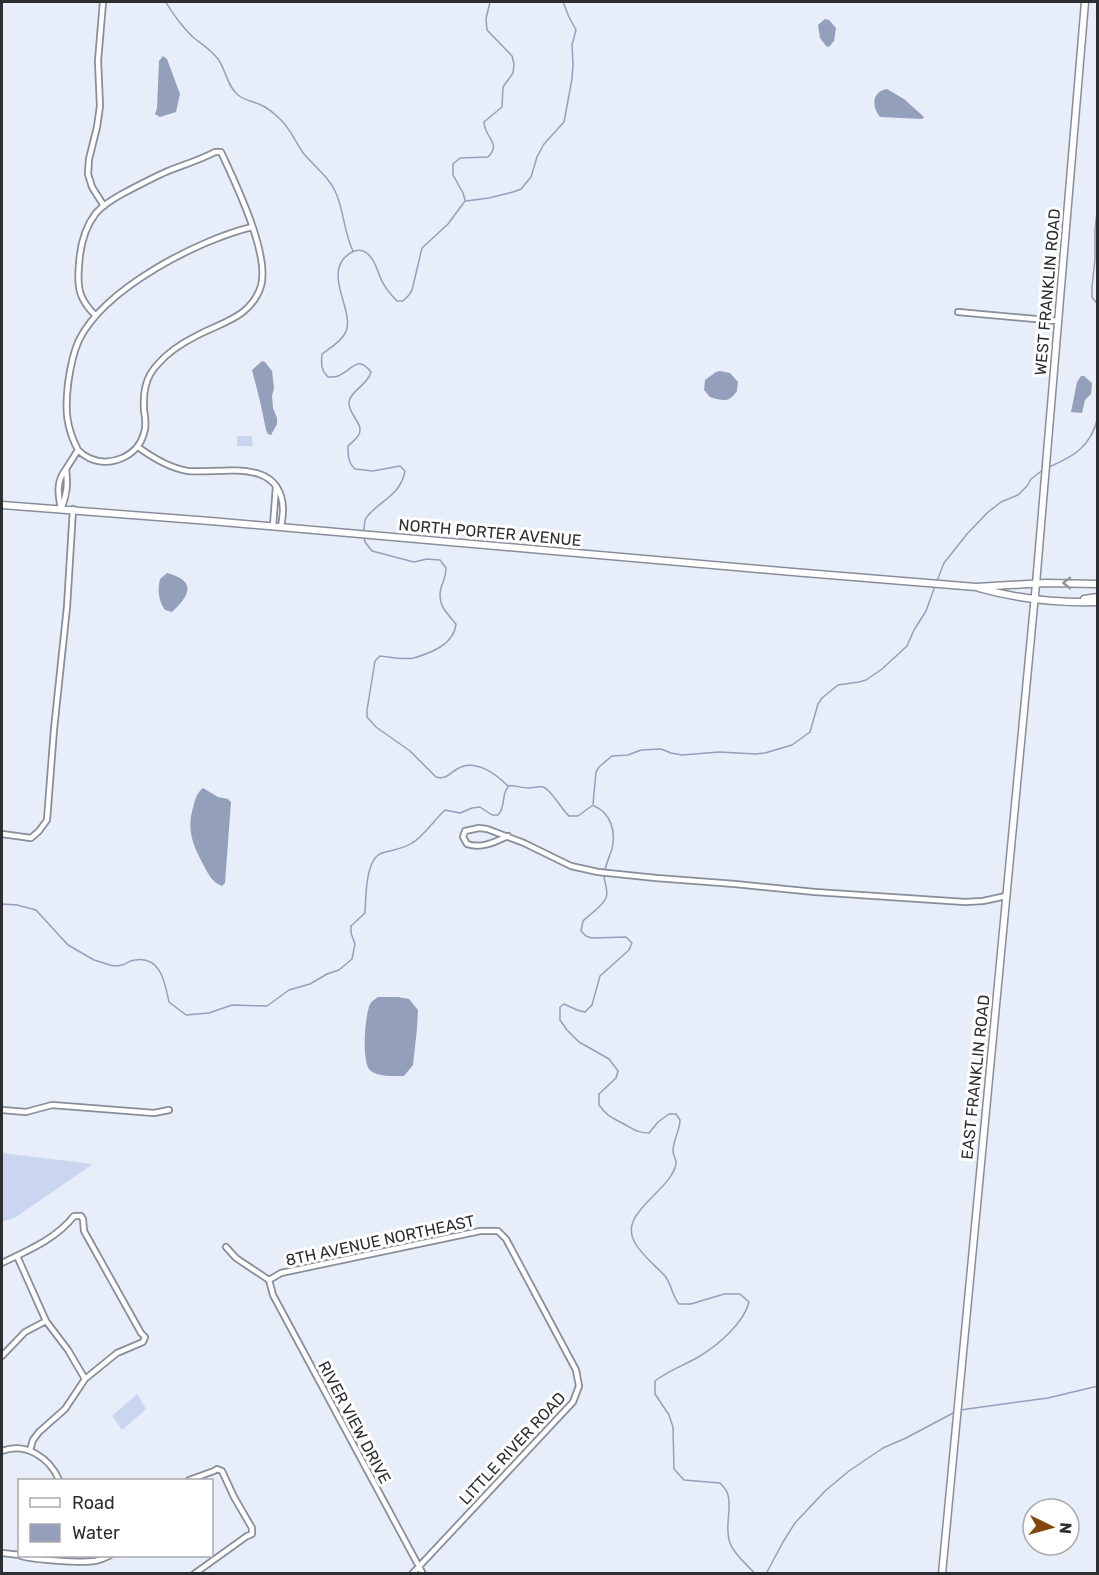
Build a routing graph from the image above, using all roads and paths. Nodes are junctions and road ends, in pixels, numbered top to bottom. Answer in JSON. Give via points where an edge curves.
{"nodes":[{"id":1,"x":103,"y":2,"type":"edge"},
{"id":2,"x":1085,"y":2,"type":"edge"},
{"id":3,"x":104,"y":206,"type":"junction"},
{"id":4,"x":252,"y":227,"type":"junction"},
{"id":5,"x":958,"y":312,"type":"dead end"},
{"id":6,"x":95,"y":315,"type":"junction"},
{"id":7,"x":1058,"y":321,"type":"junction"},
{"id":8,"x":138,"y":447,"type":"junction"},
{"id":9,"x":78,"y":450,"type":"junction"},
{"id":10,"x":276,"y":486,"type":"junction"},
{"id":11,"x":2,"y":505,"type":"edge"},
{"id":12,"x":61,"y":509,"type":"junction"},
{"id":13,"x":73,"y":509,"type":"junction"},
{"id":14,"x":273,"y":526,"type":"junction"},
{"id":15,"x":281,"y":527,"type":"junction"},
{"id":16,"x":1098,"y":583,"type":"edge"},
{"id":17,"x":1036,"y":584,"type":"junction"},
{"id":18,"x":976,"y":587,"type":"junction"},
{"id":19,"x":1098,"y":597,"type":"edge"},
{"id":20,"x":1035,"y":600,"type":"junction"},
{"id":21,"x":1066,"y":602,"type":"junction"},
{"id":22,"x":1098,"y":602,"type":"edge"},
{"id":23,"x":2,"y":834,"type":"edge"},
{"id":24,"x":508,"y":836,"type":"junction"},
{"id":25,"x":1006,"y":896,"type":"junction"},
{"id":26,"x":2,"y":1110,"type":"edge"},
{"id":27,"x":169,"y":1110,"type":"dead end"},
{"id":28,"x":498,"y":1231,"type":"joint"},
{"id":29,"x":226,"y":1246,"type":"dead end"},
{"id":30,"x":17,"y":1256,"type":"junction"},
{"id":31,"x":2,"y":1263,"type":"edge"},
{"id":32,"x":269,"y":1280,"type":"junction"},
{"id":33,"x":46,"y":1320,"type":"junction"},
{"id":34,"x":2,"y":1356,"type":"edge"},
{"id":35,"x":85,"y":1379,"type":"junction"},
{"id":36,"x":30,"y":1450,"type":"junction"},
{"id":37,"x":2,"y":1451,"type":"edge"},
{"id":38,"x":59,"y":1479,"type":"edge"},
{"id":39,"x":192,"y":1479,"type":"edge"},
{"id":40,"x":2,"y":1553,"type":"edge"},
{"id":41,"x":18,"y":1555,"type":"edge"},
{"id":42,"x":27,"y":1557,"type":"edge"},
{"id":43,"x":106,"y":1557,"type":"edge"},
{"id":44,"x":63,"y":1558,"type":"edge"},
{"id":45,"x":419,"y":1566,"type":"junction"},
{"id":46,"x":194,"y":1574,"type":"edge"},
{"id":47,"x":412,"y":1574,"type":"edge"},
{"id":48,"x":423,"y":1574,"type":"edge"},
{"id":49,"x":942,"y":1574,"type":"edge"}],
"edges":[{"from":1,"to":3,"type":"street","via":[[98,61],[100,106],[88,174]]},
{"from":2,"to":7,"type":"street","name":"WEST FRANKLIN ROAD"},
{"from":3,"to":4,"type":"street","via":[[168,171],[221,152]]},
{"from":3,"to":6,"type":"street","via":[[87,230],[79,262],[80,294]]},
{"from":4,"to":6,"type":"street","via":[[152,270]]},
{"from":4,"to":8,"type":"street","via":[[261,253],[263,276],[256,297],[234,320],[176,348],[150,373],[143,396],[146,425]]},
{"from":5,"to":7,"type":"street"},
{"from":6,"to":9,"type":"street","via":[[74,355],[67,395],[69,430]]},
{"from":7,"to":17,"type":"street","name":"WEST FRANKLIN ROAD"},
{"from":8,"to":9,"type":"street","via":[[109,462],[89,458]]},
{"from":8,"to":10,"type":"street","via":[[167,465],[187,471],[253,471]]},
{"from":9,"to":12,"type":"street","via":[[66,469],[67,495]]},
{"from":10,"to":14,"type":"street"},
{"from":10,"to":15,"type":"street","via":[[283,508]]},
{"from":11,"to":12,"type":"street","name":"NORTH PORTER AVENUE"},
{"from":12,"to":13,"type":"street","name":"NORTH PORTER AVENUE"},
{"from":13,"to":14,"type":"street","name":"NORTH PORTER AVENUE"},
{"from":13,"to":23,"type":"street","via":[[47,820],[31,838]]},
{"from":14,"to":15,"type":"street","name":"NORTH PORTER AVENUE"},
{"from":15,"to":18,"type":"street","name":"NORTH PORTER AVENUE"},
{"from":16,"to":17,"type":"street","name":"NORTH PORTER AVENUE","one_way":true},
{"from":17,"to":18,"type":"street","name":"NORTH PORTER AVENUE"},
{"from":17,"to":20,"type":"street","name":"EAST FRANKLIN ROAD"},
{"from":18,"to":20,"type":"street","name":"NORTH PORTER AVENUE"},
{"from":19,"to":21,"type":"street"},
{"from":20,"to":21,"type":"street","name":"NORTH PORTER AVENUE"},
{"from":20,"to":25,"type":"street","name":"EAST FRANKLIN ROAD"},
{"from":21,"to":22,"type":"street","name":"NORTH PORTER AVENUE"},
{"from":24,"to":24,"type":"street","via":[[479,828],[465,831],[463,837],[467,844],[478,846]]},
{"from":24,"to":25,"type":"street","via":[[571,866],[598,872],[964,902]]},
{"from":25,"to":49,"type":"street","name":"EAST FRANKLIN ROAD"},
{"from":26,"to":27,"type":"street","via":[[27,1112],[52,1106],[154,1113]]},
{"from":28,"to":32,"type":"street","name":"8TH AVENUE NORTHEAST","via":[[480,1231],[281,1273]]},
{"from":28,"to":45,"type":"street","name":"LITTLE RIVER ROAD","via":[[506,1239],[576,1370],[579,1386],[573,1402]]},
{"from":29,"to":32,"type":"street","via":[[236,1258]]},
{"from":30,"to":31,"type":"street"},
{"from":30,"to":33,"type":"street"},
{"from":30,"to":35,"type":"street","via":[[48,1239],[75,1216],[83,1219],[84,1231],[145,1337]]},
{"from":32,"to":45,"type":"street","name":"RIVER VIEW DRIVE","via":[[273,1295]]},
{"from":33,"to":34,"type":"street","via":[[15,1340]]},
{"from":33,"to":35,"type":"street"},
{"from":35,"to":36,"type":"street","via":[[65,1409],[39,1432]]},
{"from":36,"to":37,"type":"street"},
{"from":36,"to":38,"type":"street","via":[[44,1459]]},
{"from":39,"to":46,"type":"street","via":[[217,1469],[222,1471],[252,1527],[252,1534]]},
{"from":40,"to":41,"type":"street"},
{"from":42,"to":44,"type":"street"},
{"from":43,"to":44,"type":"street"},
{"from":45,"to":47,"type":"street","name":"LITTLE RIVER ROAD"},
{"from":45,"to":48,"type":"street","name":"RIVER VIEW DRIVE"}]}
